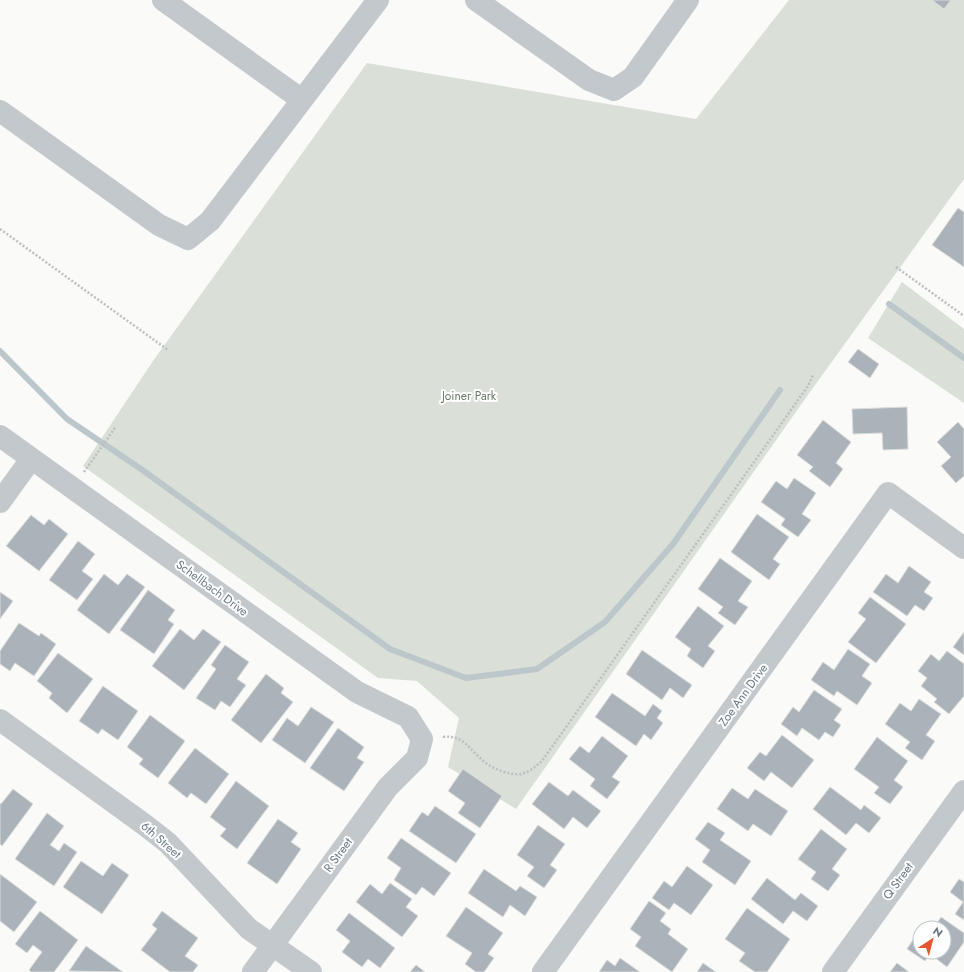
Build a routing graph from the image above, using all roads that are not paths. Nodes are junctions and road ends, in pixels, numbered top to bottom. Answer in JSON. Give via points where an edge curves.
{"nodes":[{"id":1,"x":163,"y":0,"type":"edge"},
{"id":2,"x":378,"y":0,"type":"edge"},
{"id":3,"x":476,"y":0,"type":"edge"},
{"id":4,"x":688,"y":0,"type":"edge"},
{"id":5,"x":302,"y":100,"type":"junction"},
{"id":6,"x":0,"y":111,"type":"edge"},
{"id":7,"x":0,"y":436,"type":"edge"},
{"id":8,"x":32,"y":458,"type":"junction"},
{"id":9,"x":0,"y":502,"type":"edge"},
{"id":10,"x":964,"y":548,"type":"edge"},
{"id":11,"x":0,"y":720,"type":"edge"},
{"id":12,"x":422,"y":739,"type":"joint"},
{"id":13,"x":964,"y":791,"type":"edge"},
{"id":14,"x":274,"y":944,"type":"junction"},
{"id":15,"x":254,"y":972,"type":"edge"},
{"id":16,"x":311,"y":972,"type":"edge"},
{"id":17,"x":544,"y":972,"type":"edge"},
{"id":18,"x":833,"y":972,"type":"edge"}],
"edges":[{"from":1,"to":5,"type":"street"},
{"from":2,"to":5,"type":"street"},
{"from":3,"to":4,"type":"street","via":[[589,80],[614,90],[633,77]]},
{"from":5,"to":6,"type":"street","via":[[210,221],[188,239],[159,225]]},
{"from":7,"to":8,"type":"street","name":"Schellbach Drive"},
{"from":8,"to":9,"type":"street"},
{"from":8,"to":12,"type":"street","name":"Schellbach Drive","via":[[357,692],[408,718]]},
{"from":10,"to":17,"type":"street","name":"Zoe Ann Drive","via":[[888,494]]},
{"from":11,"to":14,"type":"street","name":"6th Street","via":[[168,843],[249,929]]},
{"from":12,"to":14,"type":"street","name":"R Street","via":[[417,758],[388,787]]},
{"from":13,"to":18,"type":"street","name":"Q Street"},
{"from":14,"to":15,"type":"street","name":"R Street"},
{"from":14,"to":16,"type":"street","name":"6th Street"}]}
